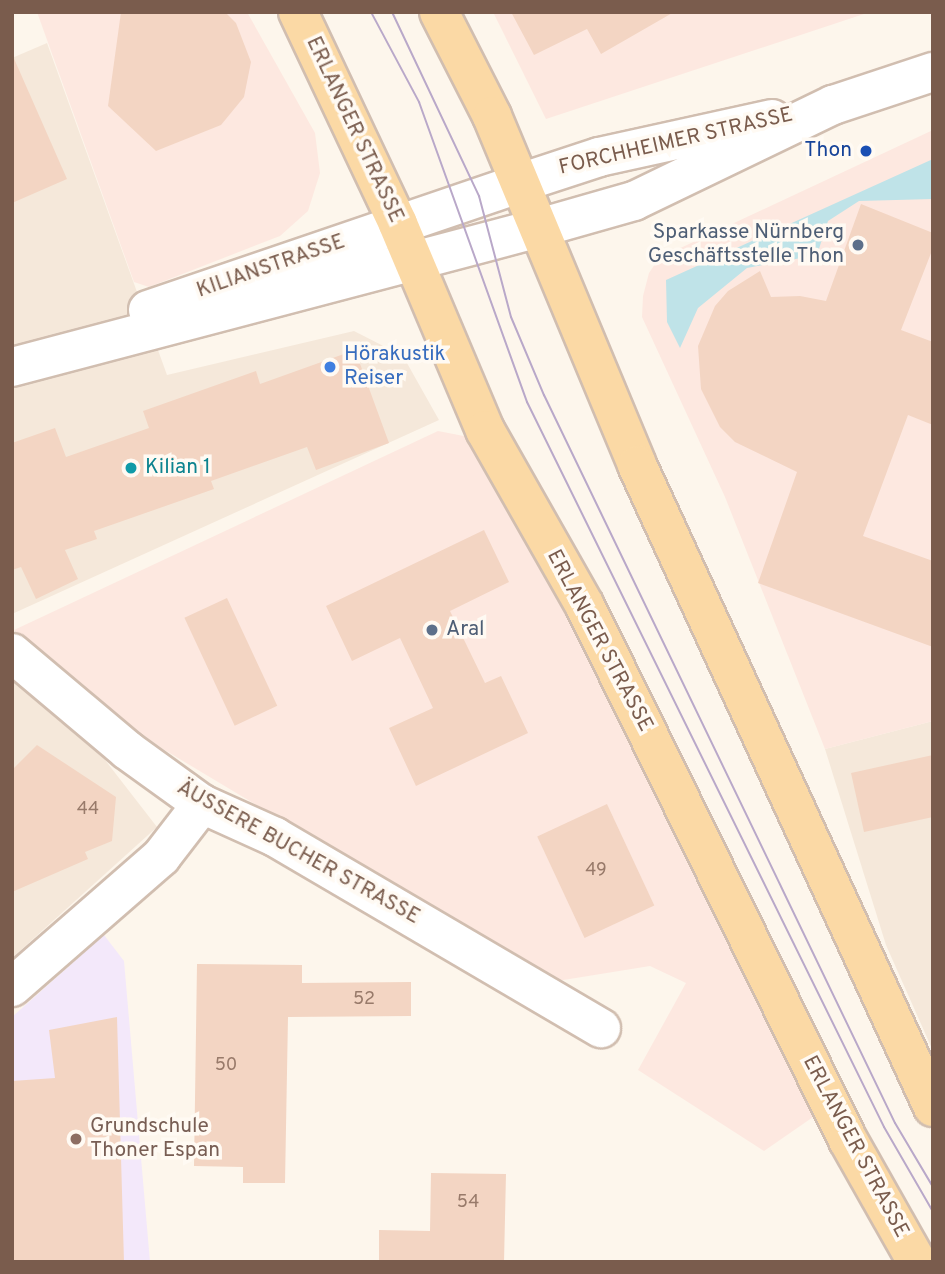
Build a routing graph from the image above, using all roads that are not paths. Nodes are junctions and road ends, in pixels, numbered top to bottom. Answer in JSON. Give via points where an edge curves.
{"nodes":[{"id":1,"x":298,"y":12,"type":"edge"},
{"id":2,"x":439,"y":12,"type":"edge"},
{"id":3,"x":933,"y":72,"type":"edge"},
{"id":4,"x":833,"y":105,"type":"junction"},
{"id":5,"x":520,"y":183,"type":"junction"},
{"id":6,"x":398,"y":224,"type":"junction"},
{"id":7,"x":539,"y":228,"type":"junction"},
{"id":8,"x":415,"y":261,"type":"junction"},
{"id":9,"x":20,"y":365,"type":"edge"},
{"id":10,"x":12,"y":653,"type":"edge"},
{"id":11,"x":202,"y":804,"type":"junction"},
{"id":12,"x":12,"y":987,"type":"edge"},
{"id":13,"x":601,"y":1028,"type":"dead end"},
{"id":14,"x":933,"y":1107,"type":"edge"},
{"id":15,"x":916,"y":1262,"type":"edge"}],
"edges":[{"from":1,"to":6,"type":"main road","name":"ERLANGER STRASSE"},
{"from":2,"to":5,"type":"main road"},
{"from":3,"to":4,"type":"street","name":"FORCHHEIMER STRASSE"},
{"from":4,"to":5,"type":"street","name":"FORCHHEIMER STRASSE","via":[[607,155]]},
{"from":4,"to":7,"type":"street","name":"FORCHHEIMER STRASSE","via":[[634,201]]},
{"from":5,"to":6,"type":"street","name":"KILIANSTRASSE"},
{"from":5,"to":7,"type":"main road"},
{"from":6,"to":8,"type":"main road","name":"ERLANGER STRASSE"},
{"from":6,"to":9,"type":"street","name":"KILIANSTRASSE","via":[[131,316]]},
{"from":7,"to":8,"type":"street","name":"FORCHHEIMER STRASSE"},
{"from":7,"to":14,"type":"main road","via":[[637,465]]},
{"from":8,"to":9,"type":"street","name":"KILIANSTRASSE"},
{"from":8,"to":15,"type":"main road","name":"ERLANGER STRASSE","via":[[485,430],[585,606],[848,1140]]},
{"from":10,"to":11,"type":"street","name":"ÄUSSERE BUCHER STRASSE","via":[[127,750]]},
{"from":11,"to":12,"type":"street","via":[[161,857]]},
{"from":11,"to":13,"type":"street","name":"ÄUSSERE BUCHER STRASSE","via":[[275,837]]}]}
